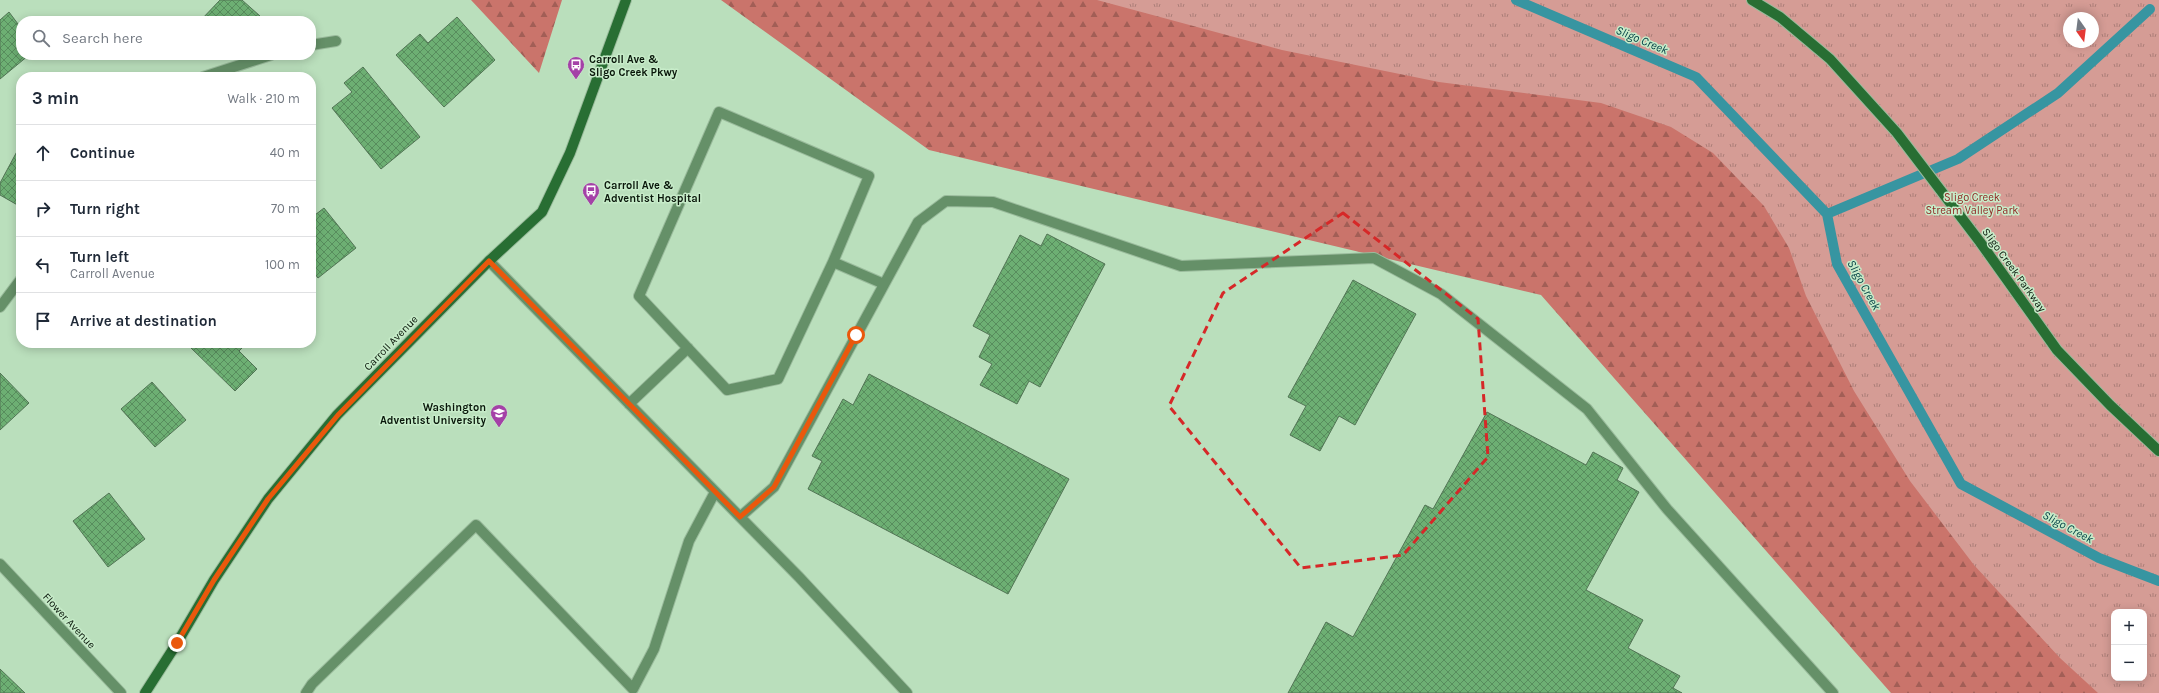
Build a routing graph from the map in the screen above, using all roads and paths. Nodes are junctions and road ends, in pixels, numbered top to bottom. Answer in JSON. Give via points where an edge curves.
{"nodes":[{"id":1,"x":626,"y":0,"type":"edge"},
{"id":2,"x":1752,"y":0,"type":"edge"},
{"id":3,"x":336,"y":41,"type":"dead end"},
{"id":4,"x":316,"y":44,"type":"edge"},
{"id":5,"x":256,"y":60,"type":"edge"},
{"id":6,"x":219,"y":72,"type":"edge"},
{"id":7,"x":489,"y":261,"type":"junction"},
{"id":8,"x":833,"y":262,"type":"junction"},
{"id":9,"x":884,"y":284,"type":"junction"},
{"id":10,"x":16,"y":286,"type":"edge"},
{"id":11,"x":0,"y":307,"type":"edge"},
{"id":12,"x":688,"y":348,"type":"junction"},
{"id":13,"x":629,"y":404,"type":"junction"},
{"id":14,"x":2159,"y":451,"type":"edge"},
{"id":15,"x":715,"y":492,"type":"junction"},
{"id":16,"x":740,"y":517,"type":"junction"},
{"id":17,"x":0,"y":564,"type":"edge"},
{"id":18,"x":121,"y":693,"type":"edge"},
{"id":19,"x":145,"y":693,"type":"edge"},
{"id":20,"x":306,"y":693,"type":"edge"},
{"id":21,"x":907,"y":693,"type":"edge"},
{"id":22,"x":1833,"y":693,"type":"edge"}],
"edges":[{"from":1,"to":7,"type":"main road","name":"Carroll Avenue","via":[[570,153],[542,212]]},
{"from":2,"to":14,"type":"main road","name":"Sligo Creek Parkway","via":[[1780,17],[1830,58],[1897,133],[2057,350]]},
{"from":3,"to":4,"type":"street"},
{"from":5,"to":6,"type":"street"},
{"from":7,"to":13,"type":"street"},
{"from":7,"to":19,"type":"main road","name":"Carroll Avenue","via":[[338,415],[268,499],[214,580]]},
{"from":8,"to":9,"type":"street"},
{"from":8,"to":12,"type":"street","via":[[778,379],[727,390]]},
{"from":8,"to":12,"type":"street","via":[[870,176],[719,112],[639,296]]},
{"from":9,"to":16,"type":"street","via":[[774,487]]},
{"from":9,"to":22,"type":"street","via":[[918,222],[946,201],[993,202],[1181,266],[1374,258],[1441,294],[1588,409],[1667,510]]},
{"from":10,"to":11,"type":"street"},
{"from":12,"to":13,"type":"street"},
{"from":13,"to":15,"type":"street"},
{"from":15,"to":16,"type":"street"},
{"from":15,"to":20,"type":"street","via":[[689,541],[654,649],[633,689],[476,525],[312,684]]},
{"from":16,"to":21,"type":"street"},
{"from":17,"to":18,"type":"street","name":"Flower Avenue"}]}
